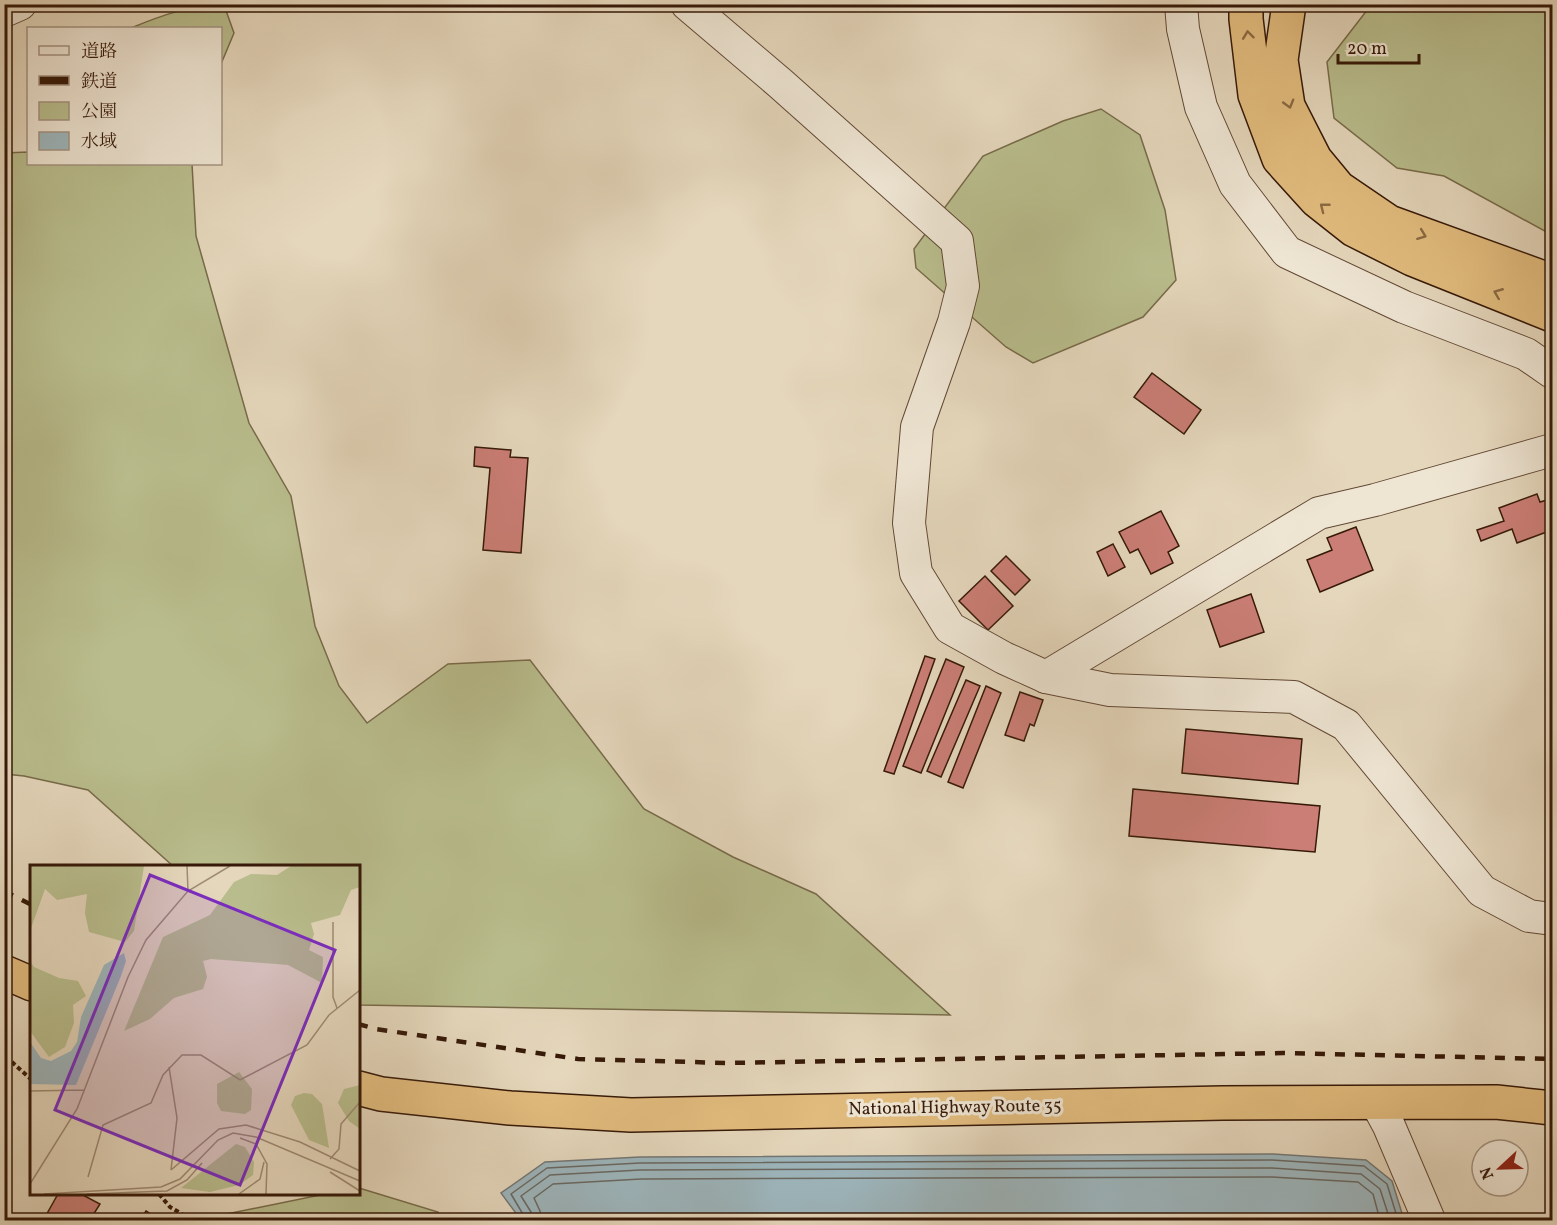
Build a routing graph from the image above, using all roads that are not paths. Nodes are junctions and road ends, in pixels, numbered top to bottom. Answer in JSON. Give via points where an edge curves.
{"nodes":[{"id":1,"x":20,"y":4,"type":"edge"},
{"id":2,"x":687,"y":4,"type":"edge"},
{"id":3,"x":1181,"y":4,"type":"edge"},
{"id":4,"x":1246,"y":4,"type":"edge"},
{"id":5,"x":1289,"y":4,"type":"edge"},
{"id":6,"x":4,"y":11,"type":"edge"},
{"id":7,"x":1552,"y":281,"type":"edge"},
{"id":8,"x":1552,"y":315,"type":"edge"},
{"id":9,"x":1552,"y":372,"type":"edge"},
{"id":10,"x":1552,"y":450,"type":"edge"},
{"id":11,"x":1046,"y":677,"type":"junction"},
{"id":12,"x":1552,"y":919,"type":"edge"},
{"id":13,"x":4,"y":972,"type":"edge"},
{"id":14,"x":30,"y":983,"type":"edge"},
{"id":15,"x":360,"y":1089,"type":"edge"},
{"id":16,"x":1376,"y":1102,"type":"junction"},
{"id":17,"x":1552,"y":1108,"type":"edge"},
{"id":18,"x":1429,"y":1221,"type":"edge"}],
"edges":[{"from":1,"to":6,"type":"street"},
{"from":2,"to":11,"type":"street","via":[[957,241],[963,286],[917,427],[909,523],[916,573],[951,628]]},
{"from":3,"to":9,"type":"street","via":[[1200,107],[1234,184],[1287,252],[1404,307],[1526,354]]},
{"from":8,"to":4,"type":"highway","one_way":true,"via":[[1412,259],[1354,230],[1316,200],[1279,159],[1256,94]]},
{"from":5,"to":7,"type":"highway","one_way":true,"via":[[1281,60],[1288,106],[1315,159],[1339,188],[1389,222]]},
{"from":10,"to":11,"type":"street","via":[[1319,513]]},
{"from":11,"to":12,"type":"street","via":[[1110,690],[1294,697],[1346,724],[1482,891],[1529,916]]},
{"from":13,"to":14,"type":"highway"},
{"from":15,"to":16,"type":"highway","name":"National Highway Route 35","via":[[510,1108],[631,1115]]},
{"from":16,"to":17,"type":"highway","name":"National Highway Route 35","via":[[1496,1102]]},
{"from":16,"to":18,"type":"street"}]}
